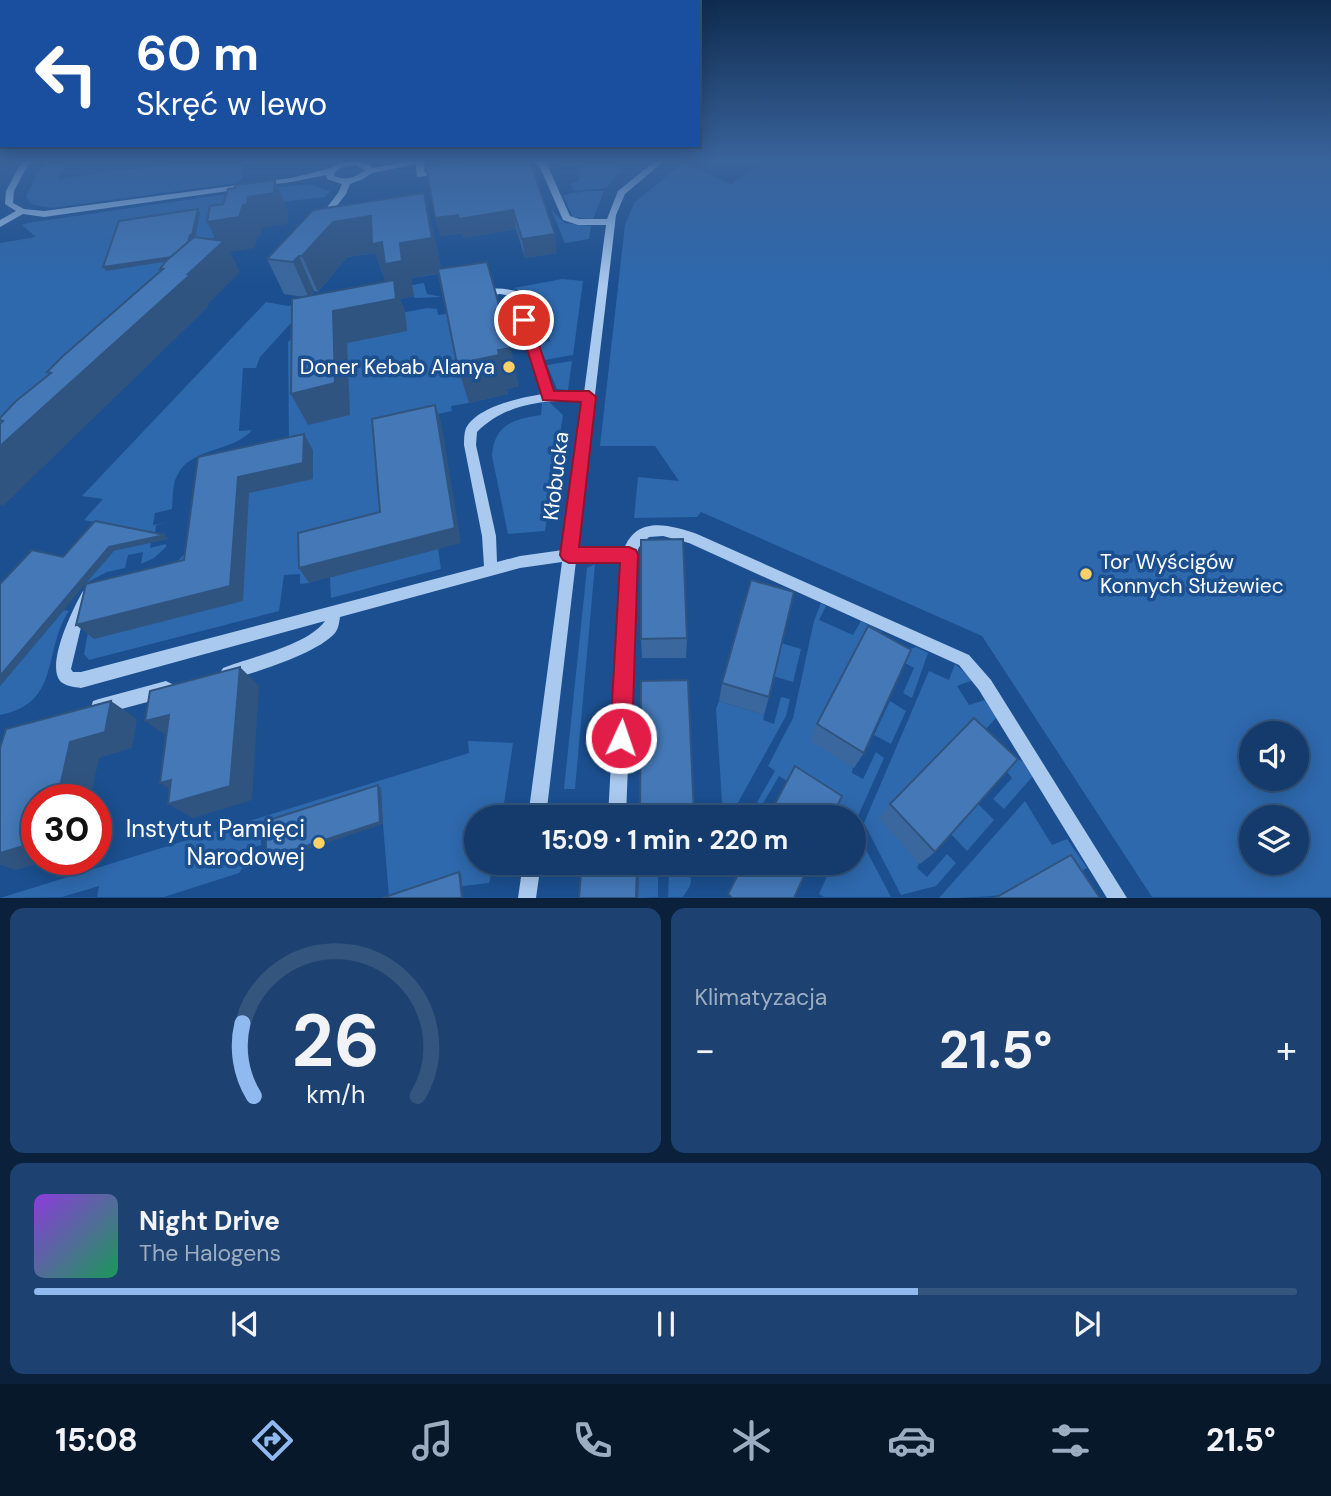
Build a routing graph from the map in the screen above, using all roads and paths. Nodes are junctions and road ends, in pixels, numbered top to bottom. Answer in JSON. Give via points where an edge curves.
{"nodes":[{"id":1,"x":9,"y":203,"type":"edge"},
{"id":2,"x":127,"y":203,"type":"edge"},
{"id":3,"x":335,"y":203,"type":"edge"},
{"id":4,"x":560,"y":203,"type":"edge"},
{"id":5,"x":618,"y":203,"type":"edge"},
{"id":6,"x":22,"y":211,"type":"junction"},
{"id":7,"x":611,"y":222,"type":"junction"},
{"id":8,"x":319,"y":223,"type":"edge"},
{"id":9,"x":0,"y":224,"type":"edge"},
{"id":10,"x":466,"y":297,"type":"edge"},
{"id":11,"x":548,"y":396,"type":"junction"},
{"id":12,"x":589,"y":397,"type":"junction"},
{"id":13,"x":569,"y":555,"type":"junction"},
{"id":14,"x":629,"y":555,"type":"junction"},
{"id":15,"x":491,"y":570,"type":"junction"},
{"id":16,"x":92,"y":592,"type":"edge"},
{"id":17,"x":334,"y":612,"type":"junction"},
{"id":18,"x":214,"y":677,"type":"edge"},
{"id":19,"x":188,"y":684,"type":"edge"},
{"id":20,"x":84,"y":711,"type":"edge"},
{"id":21,"x":538,"y":805,"type":"edge"},
{"id":22,"x":618,"y":805,"type":"edge"},
{"id":23,"x":530,"y":875,"type":"edge"},
{"id":24,"x":527,"y":898,"type":"edge"},
{"id":25,"x":1118,"y":898,"type":"edge"}],
"edges":[{"from":1,"to":6,"type":"street"},
{"from":2,"to":6,"type":"street","via":[[55,213]]},
{"from":3,"to":8,"type":"street"},
{"from":4,"to":7,"type":"street","via":[[566,218]]},
{"from":5,"to":7,"type":"street","name":"Kłobucka"},
{"from":6,"to":9,"type":"street"},
{"from":7,"to":12,"type":"street","name":"Kłobucka"},
{"from":10,"to":11,"type":"street","via":[[500,291],[516,295]]},
{"from":11,"to":12,"type":"street"},
{"from":11,"to":15,"type":"street","via":[[494,412],[471,430]]},
{"from":12,"to":13,"type":"street","name":"Kłobucka"},
{"from":13,"to":14,"type":"street"},
{"from":13,"to":15,"type":"street"},
{"from":13,"to":21,"type":"street","name":"Kłobucka"},
{"from":14,"to":22,"type":"street"},
{"from":14,"to":25,"type":"street","via":[[633,541],[643,533],[670,531],[964,660],[985,685]]},
{"from":15,"to":17,"type":"street"},
{"from":16,"to":17,"type":"street","via":[[76,617],[63,669],[71,680]]},
{"from":17,"to":18,"type":"street","via":[[331,627],[317,638],[253,667]]},
{"from":19,"to":20,"type":"street"},
{"from":23,"to":24,"type":"street"}]}
